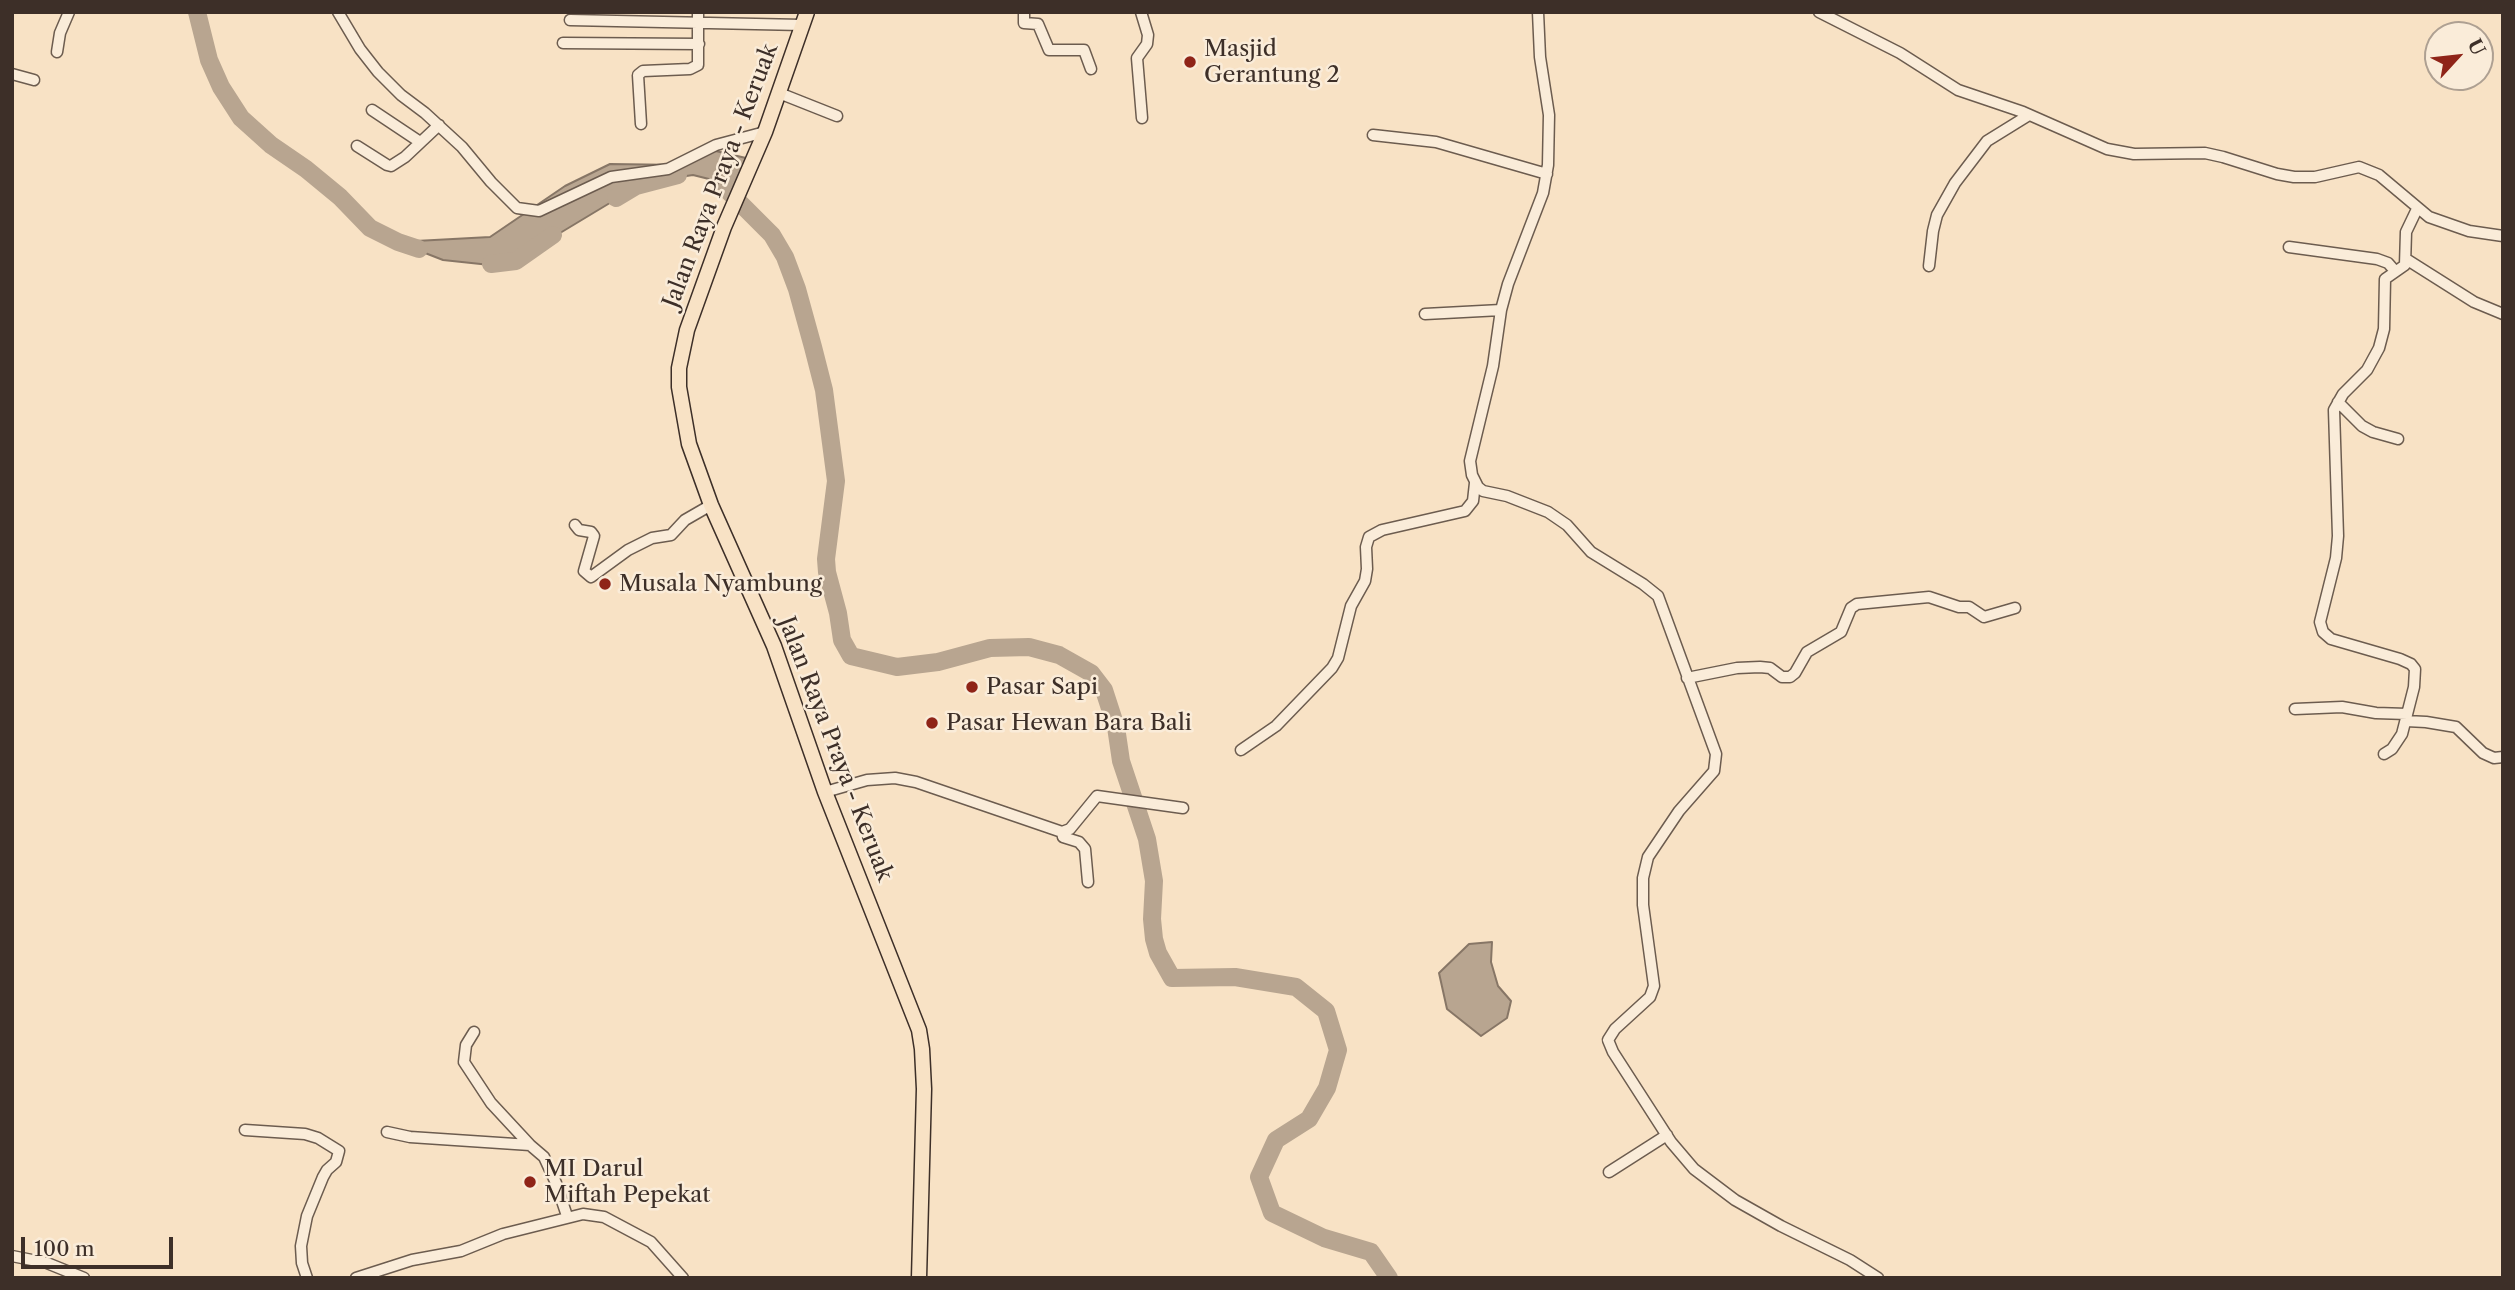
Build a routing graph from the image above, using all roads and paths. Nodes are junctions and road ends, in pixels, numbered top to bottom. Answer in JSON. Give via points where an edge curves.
{"nodes":[{"id":1,"x":69,"y":12,"type":"edge"},
{"id":2,"x":338,"y":12,"type":"edge"},
{"id":3,"x":1024,"y":12,"type":"edge"},
{"id":4,"x":1141,"y":12,"type":"edge"},
{"id":5,"x":1538,"y":12,"type":"edge"},
{"id":6,"x":1819,"y":12,"type":"edge"},
{"id":7,"x":725,"y":17,"type":"edge"},
{"id":8,"x":698,"y":18,"type":"edge"},
{"id":9,"x":804,"y":19,"type":"edge"},
{"id":10,"x":570,"y":20,"type":"dead end"},
{"id":11,"x":563,"y":43,"type":"dead end"},
{"id":12,"x":699,"y":44,"type":"junction"},
{"id":13,"x":57,"y":52,"type":"dead end"},
{"id":14,"x":1091,"y":69,"type":"dead end"},
{"id":15,"x":12,"y":74,"type":"edge"},
{"id":16,"x":34,"y":80,"type":"dead end"},
{"id":17,"x":779,"y":93,"type":"junction"},
{"id":18,"x":373,"y":110,"type":"dead end"},
{"id":19,"x":2029,"y":115,"type":"junction"},
{"id":20,"x":837,"y":116,"type":"dead end"},
{"id":21,"x":1142,"y":118,"type":"dead end"},
{"id":22,"x":640,"y":124,"type":"dead end"},
{"id":23,"x":439,"y":125,"type":"junction"},
{"id":24,"x":765,"y":132,"type":"junction"},
{"id":25,"x":1373,"y":135,"type":"dead end"},
{"id":26,"x":420,"y":142,"type":"junction"},
{"id":27,"x":357,"y":146,"type":"dead end"},
{"id":28,"x":1547,"y":174,"type":"junction"},
{"id":29,"x":2417,"y":209,"type":"junction"},
{"id":30,"x":2503,"y":236,"type":"edge"},
{"id":31,"x":2289,"y":247,"type":"dead end"},
{"id":32,"x":2406,"y":260,"type":"junction"},
{"id":33,"x":1929,"y":266,"type":"dead end"},
{"id":34,"x":2395,"y":271,"type":"junction"},
{"id":35,"x":1501,"y":310,"type":"junction"},
{"id":36,"x":1425,"y":314,"type":"dead end"},
{"id":37,"x":2503,"y":314,"type":"edge"},
{"id":38,"x":2338,"y":402,"type":"junction"},
{"id":39,"x":2398,"y":439,"type":"dead end"},
{"id":40,"x":1475,"y":482,"type":"junction"},
{"id":41,"x":711,"y":505,"type":"junction"},
{"id":42,"x":575,"y":524,"type":"dead end"},
{"id":43,"x":2015,"y":608,"type":"dead end"},
{"id":44,"x":1686,"y":678,"type":"junction"},
{"id":45,"x":2295,"y":709,"type":"dead end"},
{"id":46,"x":2407,"y":718,"type":"junction"},
{"id":47,"x":1241,"y":750,"type":"dead end"},
{"id":48,"x":2384,"y":754,"type":"dead end"},
{"id":49,"x":2503,"y":757,"type":"edge"},
{"id":50,"x":825,"y":792,"type":"junction"},
{"id":51,"x":1183,"y":808,"type":"dead end"},
{"id":52,"x":1062,"y":832,"type":"junction"},
{"id":53,"x":1088,"y":882,"type":"dead end"},
{"id":54,"x":474,"y":1032,"type":"dead end"},
{"id":55,"x":246,"y":1130,"type":"dead end"},
{"id":56,"x":387,"y":1132,"type":"dead end"},
{"id":57,"x":1667,"y":1135,"type":"junction"},
{"id":58,"x":530,"y":1145,"type":"junction"},
{"id":59,"x":1609,"y":1171,"type":"dead end"},
{"id":60,"x":566,"y":1216,"type":"junction"},
{"id":61,"x":12,"y":1256,"type":"edge"},
{"id":62,"x":84,"y":1278,"type":"edge"},
{"id":63,"x":307,"y":1278,"type":"edge"},
{"id":64,"x":356,"y":1278,"type":"edge"},
{"id":65,"x":683,"y":1278,"type":"edge"},
{"id":66,"x":919,"y":1278,"type":"edge"},
{"id":67,"x":1878,"y":1278,"type":"edge"}],
"edges":[{"from":1,"to":13,"type":"street"},
{"from":2,"to":23,"type":"street","via":[[378,72]]},
{"from":3,"to":14,"type":"street","via":[[1024,23],[1038,23],[1049,50],[1084,50]]},
{"from":4,"to":21,"type":"street","via":[[1148,35],[1137,58]]},
{"from":5,"to":28,"type":"street","via":[[1549,115]]},
{"from":6,"to":19,"type":"street","via":[[1900,53],[1958,90]]},
{"from":7,"to":8,"type":"street"},
{"from":7,"to":9,"type":"street"},
{"from":8,"to":10,"type":"street"},
{"from":8,"to":12,"type":"street"},
{"from":9,"to":17,"type":"main road","name":"Jalan Raya Praya - Keruak"},
{"from":11,"to":12,"type":"street"},
{"from":12,"to":22,"type":"street","via":[[695,68],[639,73]]},
{"from":15,"to":16,"type":"street"},
{"from":17,"to":20,"type":"street"},
{"from":17,"to":24,"type":"main road","name":"Jalan Raya Praya - Keruak"},
{"from":18,"to":26,"type":"street"},
{"from":19,"to":29,"type":"street","via":[[2120,153],[2205,153],[2294,177],[2359,167],[2379,175]]},
{"from":19,"to":33,"type":"street","via":[[1987,141],[1955,183],[1937,215]]},
{"from":23,"to":24,"type":"street","via":[[512,205],[527,211],[547,208],[611,177],[668,169],[716,145]]},
{"from":23,"to":26,"type":"street"},
{"from":24,"to":41,"type":"main road","name":"Jalan Raya Praya - Keruak","via":[[724,227],[687,330],[679,368],[689,444]]},
{"from":25,"to":28,"type":"street","via":[[1436,142]]},
{"from":26,"to":27,"type":"street","via":[[389,166]]},
{"from":28,"to":35,"type":"street"},
{"from":29,"to":30,"type":"street","via":[[2448,225]]},
{"from":29,"to":32,"type":"street","via":[[2406,232]]},
{"from":31,"to":34,"type":"street","via":[[2377,259]]},
{"from":32,"to":34,"type":"street"},
{"from":32,"to":37,"type":"street","via":[[2474,302]]},
{"from":34,"to":38,"type":"street","via":[[2385,279],[2379,348],[2367,370]]},
{"from":35,"to":36,"type":"street"},
{"from":35,"to":40,"type":"street","via":[[1470,461]]},
{"from":38,"to":39,"type":"street","via":[[2362,426]]},
{"from":38,"to":46,"type":"street","via":[[2334,410],[2338,536],[2321,628],[2331,639],[2411,664],[2416,676]]},
{"from":40,"to":44,"type":"street","via":[[1483,491],[1548,512],[1591,552],[1653,591],[1668,618]]},
{"from":40,"to":47,"type":"street","via":[[1473,501],[1465,511],[1369,537],[1365,581],[1351,606],[1332,668],[1276,726]]},
{"from":41,"to":42,"type":"street","via":[[685,520],[671,535],[652,537],[593,577],[584,571],[594,535]]},
{"from":41,"to":50,"type":"main road","name":"Jalan Raya Praya - Keruak","via":[[778,656]]},
{"from":43,"to":44,"type":"street","via":[[1984,617],[1969,607],[1929,597],[1857,604],[1841,632],[1807,652],[1790,677],[1760,667]]},
{"from":44,"to":57,"type":"street","via":[[1714,744],[1716,764],[1648,857],[1643,905],[1654,986],[1650,997],[1608,1040]]},
{"from":45,"to":46,"type":"street","via":[[2342,707]]},
{"from":46,"to":48,"type":"street","via":[[2399,740]]},
{"from":46,"to":49,"type":"street","via":[[2456,727],[2483,753]]},
{"from":50,"to":52,"type":"street","via":[[867,780],[895,778]]},
{"from":50,"to":66,"type":"main road","name":"Jalan Raya Praya - Keruak","via":[[919,1030],[924,1089]]},
{"from":51,"to":52,"type":"street","via":[[1098,795],[1070,829]]},
{"from":52,"to":53,"type":"street","via":[[1085,849]]},
{"from":54,"to":58,"type":"street","via":[[464,1062],[491,1103]]},
{"from":55,"to":63,"type":"street","via":[[306,1134],[339,1151],[307,1216],[301,1246]]},
{"from":56,"to":58,"type":"street"},
{"from":57,"to":59,"type":"street"},
{"from":57,"to":67,"type":"street","via":[[1694,1169],[1735,1200]]},
{"from":58,"to":60,"type":"street","via":[[544,1157]]},
{"from":60,"to":64,"type":"street","via":[[461,1251]]},
{"from":60,"to":65,"type":"street","via":[[592,1214],[617,1222],[651,1242]]},
{"from":61,"to":62,"type":"street","via":[[47,1263]]}]}
